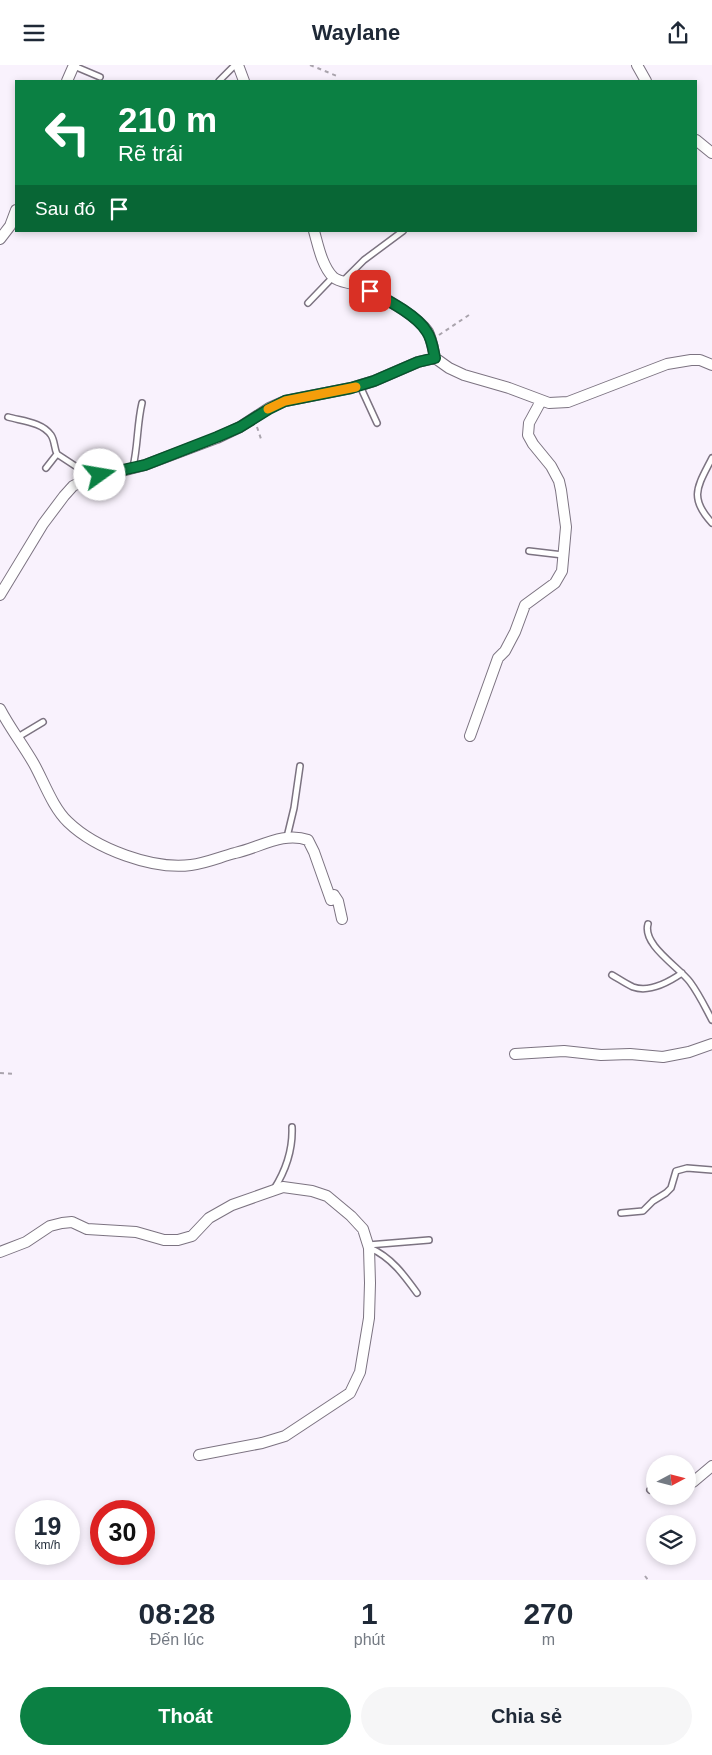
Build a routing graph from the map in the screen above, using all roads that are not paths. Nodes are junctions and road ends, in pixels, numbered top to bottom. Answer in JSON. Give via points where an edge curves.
{"nodes":[{"id":1,"x":73,"y":65,"type":"edge"},
{"id":2,"x":236,"y":65,"type":"edge"},
{"id":3,"x":637,"y":65,"type":"edge"},
{"id":4,"x":100,"y":77,"type":"dead end"},
{"id":5,"x":67,"y":80,"type":"edge"},
{"id":6,"x":219,"y":80,"type":"edge"},
{"id":7,"x":244,"y":80,"type":"edge"},
{"id":8,"x":645,"y":80,"type":"edge"},
{"id":9,"x":697,"y":141,"type":"edge"},
{"id":10,"x":712,"y":153,"type":"edge"},
{"id":11,"x":15,"y":213,"type":"edge"},
{"id":12,"x":314,"y":232,"type":"edge"},
{"id":13,"x":402,"y":232,"type":"edge"},
{"id":14,"x":0,"y":239,"type":"edge"},
{"id":15,"x":338,"y":279,"type":"junction"},
{"id":16,"x":308,"y":303,"type":"dead end"},
{"id":17,"x":435,"y":358,"type":"junction"},
{"id":18,"x":712,"y":365,"type":"edge"},
{"id":19,"x":360,"y":386,"type":"junction"},
{"id":20,"x":541,"y":401,"type":"junction"},
{"id":21,"x":142,"y":403,"type":"dead end"},
{"id":22,"x":8,"y":417,"type":"dead end"},
{"id":23,"x":377,"y":423,"type":"dead end"},
{"id":24,"x":57,"y":454,"type":"junction"},
{"id":25,"x":712,"y":458,"type":"edge"},
{"id":26,"x":46,"y":468,"type":"dead end"},
{"id":27,"x":133,"y":468,"type":"junction"},
{"id":28,"x":93,"y":477,"type":"junction"},
{"id":29,"x":712,"y":523,"type":"edge"},
{"id":30,"x":529,"y":551,"type":"dead end"},
{"id":31,"x":563,"y":555,"type":"junction"},
{"id":32,"x":0,"y":595,"type":"edge"},
{"id":33,"x":0,"y":709,"type":"edge"},
{"id":34,"x":43,"y":723,"type":"dead end"},
{"id":35,"x":470,"y":736,"type":"dead end"},
{"id":36,"x":18,"y":737,"type":"junction"},
{"id":37,"x":300,"y":766,"type":"dead end"},
{"id":38,"x":287,"y":837,"type":"junction"},
{"id":39,"x":342,"y":919,"type":"dead end"},
{"id":40,"x":648,"y":924,"type":"dead end"},
{"id":41,"x":682,"y":973,"type":"junction"},
{"id":42,"x":612,"y":975,"type":"dead end"},
{"id":43,"x":712,"y":1020,"type":"edge"},
{"id":44,"x":712,"y":1044,"type":"edge"},
{"id":45,"x":515,"y":1053,"type":"dead end"},
{"id":46,"x":292,"y":1127,"type":"dead end"},
{"id":47,"x":712,"y":1170,"type":"edge"},
{"id":48,"x":273,"y":1190,"type":"junction"},
{"id":49,"x":621,"y":1213,"type":"dead end"},
{"id":50,"x":429,"y":1240,"type":"dead end"},
{"id":51,"x":369,"y":1247,"type":"junction"},
{"id":52,"x":0,"y":1252,"type":"edge"},
{"id":53,"x":417,"y":1293,"type":"dead end"},
{"id":54,"x":199,"y":1455,"type":"dead end"},
{"id":55,"x":712,"y":1467,"type":"edge"},
{"id":56,"x":696,"y":1477,"type":"edge"}],
"edges":[{"from":1,"to":4,"type":"lane"},
{"from":1,"to":5,"type":"street"},
{"from":2,"to":6,"type":"lane"},
{"from":2,"to":7,"type":"street"},
{"from":3,"to":8,"type":"street"},
{"from":9,"to":10,"type":"street"},
{"from":11,"to":14,"type":"street"},
{"from":12,"to":15,"type":"street","via":[[327,268]]},
{"from":13,"to":15,"type":"lane"},
{"from":15,"to":16,"type":"lane"},
{"from":15,"to":17,"type":"street","via":[[391,303],[415,319],[427,331]]},
{"from":17,"to":19,"type":"street"},
{"from":17,"to":20,"type":"street","via":[[464,375]]},
{"from":18,"to":20,"type":"street","via":[[700,360],[667,364],[568,401]]},
{"from":19,"to":23,"type":"lane"},
{"from":19,"to":27,"type":"street","via":[[285,401],[240,427]]},
{"from":20,"to":31,"type":"street","via":[[529,423],[528,435],[559,481],[566,527]]},
{"from":21,"to":27,"type":"lane"},
{"from":22,"to":24,"type":"lane","via":[[46,429],[52,436]]},
{"from":24,"to":26,"type":"lane"},
{"from":24,"to":28,"type":"lane"},
{"from":25,"to":29,"type":"lane","via":[[697,493],[697,501]]},
{"from":27,"to":28,"type":"street"},
{"from":28,"to":32,"type":"street","via":[[73,486],[64,496]]},
{"from":30,"to":31,"type":"lane"},
{"from":31,"to":35,"type":"street","via":[[558,578],[525,605],[515,632],[498,658]]},
{"from":33,"to":36,"type":"street"},
{"from":34,"to":36,"type":"lane"},
{"from":36,"to":38,"type":"street","via":[[67,821],[101,844],[126,855],[159,865],[191,865]]},
{"from":37,"to":38,"type":"lane"},
{"from":38,"to":39,"type":"street","via":[[308,840],[331,900],[334,895],[338,901]]},
{"from":40,"to":41,"type":"lane","via":[[646,930],[650,940]]},
{"from":41,"to":42,"type":"lane","via":[[671,981],[647,989],[632,986]]},
{"from":41,"to":43,"type":"lane"},
{"from":44,"to":45,"type":"street","via":[[663,1057],[564,1051]]},
{"from":46,"to":48,"type":"lane","via":[[291,1151]]},
{"from":47,"to":49,"type":"lane","via":[[676,1171],[671,1188],[643,1211]]},
{"from":48,"to":51,"type":"street","via":[[294,1188],[327,1196],[363,1229]]},
{"from":48,"to":52,"type":"street","via":[[232,1205],[209,1218],[192,1236],[178,1240],[164,1240],[136,1232],[87,1229],[72,1222],[50,1226],[26,1242]]},
{"from":50,"to":51,"type":"lane"},
{"from":51,"to":53,"type":"lane","via":[[393,1264]]},
{"from":51,"to":54,"type":"street","via":[[370,1318],[360,1372],[350,1393],[285,1436]]},
{"from":55,"to":56,"type":"street"}]}
